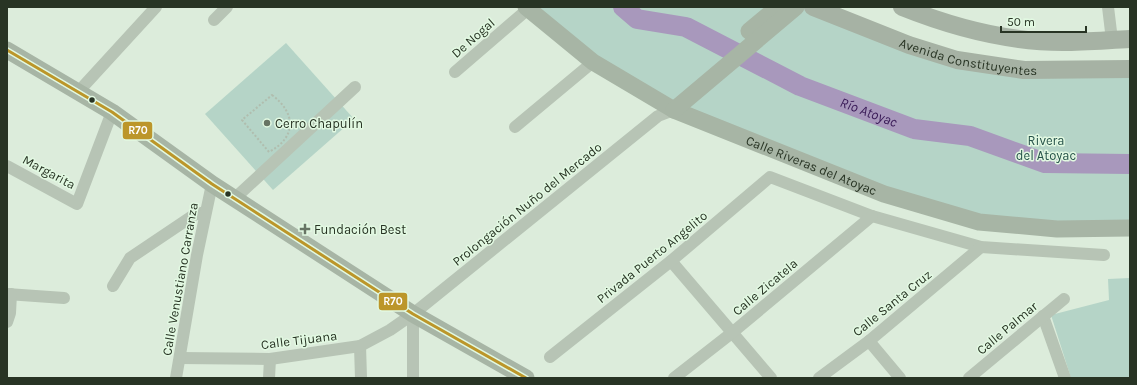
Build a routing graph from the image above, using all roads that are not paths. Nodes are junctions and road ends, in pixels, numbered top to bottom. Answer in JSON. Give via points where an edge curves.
{"nodes":[{"id":1,"x":156,"y":7,"type":"edge"},
{"id":2,"x":227,"y":7,"type":"edge"},
{"id":3,"x":778,"y":7,"type":"edge"},
{"id":4,"x":796,"y":7,"type":"edge"},
{"id":5,"x":813,"y":7,"type":"edge"},
{"id":6,"x":902,"y":7,"type":"edge"},
{"id":7,"x":1108,"y":7,"type":"edge"},
{"id":8,"x":527,"y":8,"type":"edge"},
{"id":9,"x":214,"y":20,"type":"dead end"},
{"id":10,"x":1121,"y":39,"type":"edge"},
{"id":11,"x":7,"y":50,"type":"edge"},
{"id":12,"x":592,"y":62,"type":"junction"},
{"id":13,"x":1130,"y":69,"type":"edge"},
{"id":14,"x":454,"y":72,"type":"dead end"},
{"id":15,"x":355,"y":87,"type":"dead end"},
{"id":16,"x":79,"y":91,"type":"junction"},
{"id":17,"x":685,"y":94,"type":"junction"},
{"id":18,"x":665,"y":110,"type":"junction"},
{"id":19,"x":112,"y":112,"type":"junction"},
{"id":20,"x":515,"y":127,"type":"dead end"},
{"id":21,"x":7,"y":166,"type":"edge"},
{"id":22,"x":212,"y":184,"type":"junction"},
{"id":23,"x":234,"y":199,"type":"junction"},
{"id":24,"x":205,"y":212,"type":"junction"},
{"id":25,"x":872,"y":216,"type":"junction"},
{"id":26,"x":1130,"y":228,"type":"edge"},
{"id":27,"x":981,"y":247,"type":"junction"},
{"id":28,"x":1104,"y":254,"type":"dead end"},
{"id":29,"x":671,"y":261,"type":"junction"},
{"id":30,"x":112,"y":286,"type":"dead end"},
{"id":31,"x":9,"y":294,"type":"edge"},
{"id":32,"x":64,"y":298,"type":"dead end"},
{"id":33,"x":1064,"y":300,"type":"dead end"},
{"id":34,"x":413,"y":314,"type":"junction"},
{"id":35,"x":1043,"y":316,"type":"junction"},
{"id":36,"x":7,"y":322,"type":"edge"},
{"id":37,"x":733,"y":332,"type":"junction"},
{"id":38,"x":869,"y":340,"type":"junction"},
{"id":39,"x":360,"y":346,"type":"junction"},
{"id":40,"x":550,"y":357,"type":"dead end"},
{"id":41,"x":180,"y":358,"type":"junction"},
{"id":42,"x":270,"y":359,"type":"junction"},
{"id":43,"x":176,"y":378,"type":"edge"},
{"id":44,"x":269,"y":378,"type":"edge"},
{"id":45,"x":361,"y":378,"type":"edge"},
{"id":46,"x":413,"y":378,"type":"edge"},
{"id":47,"x":526,"y":378,"type":"edge"},
{"id":48,"x":674,"y":378,"type":"edge"},
{"id":49,"x":771,"y":378,"type":"edge"},
{"id":50,"x":819,"y":378,"type":"edge"},
{"id":51,"x":900,"y":378,"type":"edge"},
{"id":52,"x":969,"y":378,"type":"edge"},
{"id":53,"x":1065,"y":378,"type":"edge"}],
"edges":[{"from":1,"to":16,"type":"street"},
{"from":2,"to":9,"type":"street"},
{"from":3,"to":17,"type":"street"},
{"from":4,"to":17,"type":"street"},
{"from":5,"to":13,"type":"main road","name":"Avenida Constituyentes","via":[[909,45],[957,60],[1024,70]]},
{"from":6,"to":10,"type":"main road","name":"Avenida Constituyentes","via":[[930,18],[1007,37],[1062,42]]},
{"from":7,"to":10,"type":"street"},
{"from":8,"to":12,"type":"street","name":"Calle Riveras del Atoyac"},
{"from":8,"to":14,"type":"street","name":"De Nogal"},
{"from":11,"to":16,"type":"street"},
{"from":12,"to":18,"type":"street","name":"Calle Riveras del Atoyac"},
{"from":12,"to":20,"type":"street"},
{"from":15,"to":23,"type":"street"},
{"from":16,"to":19,"type":"street"},
{"from":17,"to":18,"type":"street"},
{"from":18,"to":26,"type":"street","name":"Calle Riveras del Atoyac","via":[[884,194],[979,222],[1057,230]]},
{"from":18,"to":34,"type":"street","name":"Prolongación Nuño del Mercado"},
{"from":19,"to":21,"type":"street","name":"Margarita","via":[[77,204]]},
{"from":19,"to":22,"type":"street"},
{"from":22,"to":23,"type":"street"},
{"from":22,"to":24,"type":"street","name":"Calle Venustiano Carranza"},
{"from":23,"to":34,"type":"street"},
{"from":24,"to":30,"type":"street","via":[[194,215],[130,258]]},
{"from":24,"to":41,"type":"street","name":"Calle Venustiano Carranza"},
{"from":25,"to":27,"type":"street"},
{"from":25,"to":29,"type":"street","name":"Privada Puerto Angelito","via":[[770,177]]},
{"from":25,"to":37,"type":"street","name":"Calle Zicatela"},
{"from":27,"to":28,"type":"street"},
{"from":27,"to":38,"type":"street","name":"Calle Santa Cruz"},
{"from":29,"to":37,"type":"street"},
{"from":29,"to":40,"type":"street","name":"Privada Puerto Angelito"},
{"from":31,"to":32,"type":"street"},
{"from":31,"to":36,"type":"street","via":[[10,313]]},
{"from":33,"to":35,"type":"street","name":"Calle Palmar"},
{"from":34,"to":39,"type":"street","name":"Calle Tijuana"},
{"from":34,"to":46,"type":"street"},
{"from":34,"to":47,"type":"street"},
{"from":35,"to":52,"type":"street","name":"Calle Palmar"},
{"from":35,"to":53,"type":"street"},
{"from":37,"to":48,"type":"street","name":"Calle Zicatela"},
{"from":37,"to":49,"type":"street"},
{"from":38,"to":50,"type":"street","name":"Calle Santa Cruz"},
{"from":38,"to":51,"type":"street"},
{"from":39,"to":42,"type":"street","name":"Calle Tijuana"},
{"from":39,"to":45,"type":"street"},
{"from":41,"to":42,"type":"street","name":"Calle Tijuana"},
{"from":41,"to":43,"type":"street","name":"Calle Venustiano Carranza"},
{"from":42,"to":44,"type":"street"}]}
